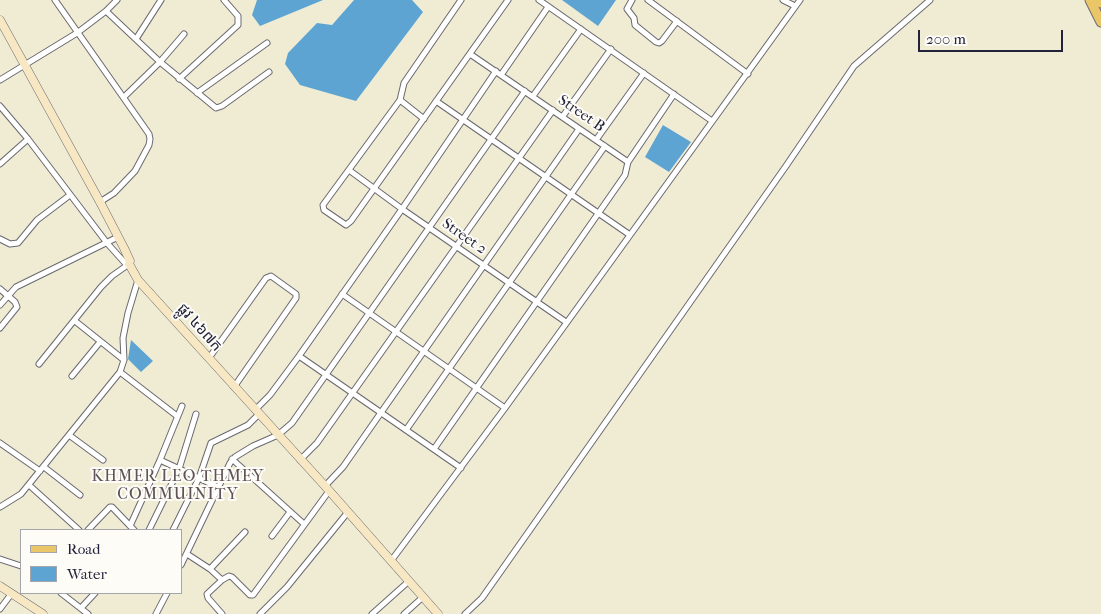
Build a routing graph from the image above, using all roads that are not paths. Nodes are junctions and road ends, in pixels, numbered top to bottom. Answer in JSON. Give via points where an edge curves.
{"nodes":[{"id":1,"x":55,"y":0,"type":"edge"},
{"id":2,"x":117,"y":0,"type":"edge"},
{"id":3,"x":162,"y":0,"type":"edge"},
{"id":4,"x":224,"y":0,"type":"edge"},
{"id":5,"x":461,"y":0,"type":"edge"},
{"id":6,"x":508,"y":0,"type":"edge"},
{"id":7,"x":539,"y":0,"type":"edge"},
{"id":8,"x":632,"y":0,"type":"edge"},
{"id":9,"x":648,"y":0,"type":"edge"},
{"id":10,"x":783,"y":0,"type":"edge"},
{"id":11,"x":800,"y":0,"type":"edge"},
{"id":12,"x":930,"y":0,"type":"edge"},
{"id":13,"x":1090,"y":0,"type":"edge"},
{"id":14,"x":795,"y":6,"type":"junction"},
{"id":15,"x":548,"y":7,"type":"junction"},
{"id":16,"x":106,"y":12,"type":"junction"},
{"id":17,"x":1100,"y":16,"type":"edge"},
{"id":18,"x":0,"y":20,"type":"edge"},
{"id":19,"x":677,"y":21,"type":"junction"},
{"id":20,"x":581,"y":29,"type":"junction"},
{"id":21,"x":77,"y":33,"type":"junction"},
{"id":22,"x":184,"y":34,"type":"dead end"},
{"id":23,"x":136,"y":39,"type":"junction"},
{"id":24,"x":267,"y":44,"type":"dead end"},
{"id":25,"x":611,"y":49,"type":"junction"},
{"id":26,"x":470,"y":54,"type":"junction"},
{"id":27,"x":160,"y":62,"type":"junction"},
{"id":28,"x":25,"y":64,"type":"junction"},
{"id":29,"x":496,"y":71,"type":"junction"},
{"id":30,"x":269,"y":72,"type":"dead end"},
{"id":31,"x":644,"y":73,"type":"junction"},
{"id":32,"x":748,"y":74,"type":"junction"},
{"id":33,"x":501,"y":75,"type":"junction"},
{"id":34,"x":179,"y":79,"type":"junction"},
{"id":35,"x":0,"y":80,"type":"edge"},
{"id":36,"x":525,"y":90,"type":"junction"},
{"id":37,"x":197,"y":93,"type":"junction"},
{"id":38,"x":674,"y":94,"type":"junction"},
{"id":39,"x":533,"y":96,"type":"junction"},
{"id":40,"x":124,"y":97,"type":"junction"},
{"id":41,"x":400,"y":100,"type":"junction"},
{"id":42,"x":436,"y":101,"type":"junction"},
{"id":43,"x":0,"y":106,"type":"edge"},
{"id":44,"x":553,"y":110,"type":"junction"},
{"id":45,"x":563,"y":116,"type":"junction"},
{"id":46,"x":424,"y":119,"type":"junction"},
{"id":47,"x":463,"y":120,"type":"junction"},
{"id":48,"x":712,"y":121,"type":"junction"},
{"id":49,"x":579,"y":129,"type":"junction"},
{"id":50,"x":28,"y":138,"type":"junction"},
{"id":51,"x":491,"y":139,"type":"junction"},
{"id":52,"x":596,"y":140,"type":"junction"},
{"id":53,"x":605,"y":146,"type":"junction"},
{"id":54,"x":519,"y":158,"type":"junction"},
{"id":55,"x":628,"y":162,"type":"junction"},
{"id":56,"x":0,"y":164,"type":"edge"},
{"id":57,"x":349,"y":170,"type":"junction"},
{"id":58,"x":546,"y":177,"type":"junction"},
{"id":59,"x":374,"y":188,"type":"junction"},
{"id":60,"x":571,"y":194,"type":"junction"},
{"id":61,"x":70,"y":195,"type":"junction"},
{"id":62,"x":100,"y":202,"type":"junction"},
{"id":63,"x":402,"y":209,"type":"junction"},
{"id":64,"x":598,"y":213,"type":"junction"},
{"id":65,"x":429,"y":227,"type":"junction"},
{"id":66,"x":630,"y":235,"type":"junction"},
{"id":67,"x":118,"y":237,"type":"junction"},
{"id":68,"x":0,"y":239,"type":"edge"},
{"id":69,"x":108,"y":243,"type":"junction"},
{"id":70,"x":456,"y":246,"type":"junction"},
{"id":71,"x":129,"y":264,"type":"junction"},
{"id":72,"x":484,"y":265,"type":"junction"},
{"id":73,"x":138,"y":280,"type":"junction"},
{"id":74,"x":509,"y":283,"type":"junction"},
{"id":75,"x":0,"y":289,"type":"edge"},
{"id":76,"x":342,"y":294,"type":"junction"},
{"id":77,"x":7,"y":296,"type":"junction"},
{"id":78,"x":536,"y":302,"type":"junction"},
{"id":79,"x":0,"y":305,"type":"edge"},
{"id":80,"x":368,"y":313,"type":"junction"},
{"id":81,"x":75,"y":320,"type":"junction"},
{"id":82,"x":566,"y":322,"type":"junction"},
{"id":83,"x":0,"y":328,"type":"edge"},
{"id":84,"x":396,"y":332,"type":"junction"},
{"id":85,"x":100,"y":342,"type":"junction"},
{"id":86,"x":424,"y":351,"type":"junction"},
{"id":87,"x":298,"y":356,"type":"junction"},
{"id":88,"x":209,"y":358,"type":"junction"},
{"id":89,"x":124,"y":360,"type":"junction"},
{"id":90,"x":39,"y":364,"type":"dead end"},
{"id":91,"x":449,"y":369,"type":"junction"},
{"id":92,"x":120,"y":372,"type":"junction"},
{"id":93,"x":326,"y":374,"type":"junction"},
{"id":94,"x":72,"y":376,"type":"dead end"},
{"id":95,"x":234,"y":387,"type":"junction"},
{"id":96,"x":476,"y":388,"type":"junction"},
{"id":97,"x":353,"y":393,"type":"junction"},
{"id":98,"x":182,"y":406,"type":"dead end"},
{"id":99,"x":505,"y":408,"type":"junction"},
{"id":100,"x":257,"y":412,"type":"junction"},
{"id":101,"x":381,"y":412,"type":"junction"},
{"id":102,"x":196,"y":414,"type":"dead end"},
{"id":103,"x":177,"y":416,"type":"junction"},
{"id":104,"x":406,"y":430,"type":"junction"},
{"id":105,"x":69,"y":435,"type":"junction"},
{"id":106,"x":278,"y":435,"type":"junction"},
{"id":107,"x":0,"y":444,"type":"edge"},
{"id":108,"x":434,"y":449,"type":"junction"},
{"id":109,"x":102,"y":460,"type":"dead end"},
{"id":110,"x":160,"y":460,"type":"junction"},
{"id":111,"x":232,"y":460,"type":"junction"},
{"id":112,"x":300,"y":460,"type":"junction"},
{"id":113,"x":461,"y":468,"type":"junction"},
{"id":114,"x":42,"y":469,"type":"junction"},
{"id":115,"x":179,"y":469,"type":"junction"},
{"id":116,"x":199,"y":478,"type":"junction"},
{"id":117,"x":28,"y":485,"type":"junction"},
{"id":118,"x":218,"y":487,"type":"junction"},
{"id":119,"x":327,"y":488,"type":"junction"},
{"id":120,"x":80,"y":495,"type":"dead end"},
{"id":121,"x":0,"y":507,"type":"edge"},
{"id":122,"x":290,"y":512,"type":"junction"},
{"id":123,"x":348,"y":512,"type":"junction"},
{"id":124,"x":304,"y":524,"type":"junction"},
{"id":125,"x":132,"y":528,"type":"edge"},
{"id":126,"x":78,"y":529,"type":"edge"},
{"id":127,"x":89,"y":529,"type":"edge"},
{"id":128,"x":149,"y":529,"type":"edge"},
{"id":129,"x":174,"y":529,"type":"edge"},
{"id":130,"x":244,"y":532,"type":"dead end"},
{"id":131,"x":272,"y":536,"type":"dead end"},
{"id":132,"x":187,"y":554,"type":"junction"},
{"id":133,"x":0,"y":559,"type":"edge"},
{"id":134,"x":391,"y":561,"type":"junction"},
{"id":135,"x":182,"y":562,"type":"edge"},
{"id":136,"x":20,"y":566,"type":"edge"},
{"id":137,"x":210,"y":569,"type":"junction"},
{"id":138,"x":222,"y":580,"type":"junction"},
{"id":139,"x":409,"y":581,"type":"junction"},
{"id":140,"x":0,"y":586,"type":"edge"},
{"id":141,"x":12,"y":593,"type":"junction"},
{"id":142,"x":62,"y":594,"type":"edge"},
{"id":143,"x":94,"y":594,"type":"edge"},
{"id":144,"x":166,"y":594,"type":"edge"},
{"id":145,"x":423,"y":597,"type":"junction"},
{"id":146,"x":81,"y":608,"type":"junction"},
{"id":147,"x":0,"y":609,"type":"edge"},
{"id":148,"x":436,"y":613,"type":"edge"},
{"id":149,"x":43,"y":614,"type":"edge"},
{"id":150,"x":88,"y":614,"type":"edge"},
{"id":151,"x":156,"y":614,"type":"edge"},
{"id":152,"x":222,"y":614,"type":"edge"},
{"id":153,"x":260,"y":614,"type":"edge"},
{"id":154,"x":372,"y":614,"type":"edge"},
{"id":155,"x":404,"y":614,"type":"edge"},
{"id":156,"x":465,"y":614,"type":"edge"}],
"edges":[{"from":1,"to":21,"type":"street"},
{"from":2,"to":16,"type":"street"},
{"from":3,"to":23,"type":"street"},
{"from":4,"to":34,"type":"street","via":[[238,16],[238,25]]},
{"from":5,"to":41,"type":"street","via":[[404,83]]},
{"from":6,"to":26,"type":"street"},
{"from":7,"to":15,"type":"street"},
{"from":8,"to":19,"type":"street","via":[[627,9],[634,22],[656,42],[662,41]]},
{"from":9,"to":19,"type":"street"},
{"from":10,"to":14,"type":"street"},
{"from":11,"to":14,"type":"street"},
{"from":12,"to":156,"type":"street","via":[[854,66],[482,598]]},
{"from":13,"to":17,"type":"main road"},
{"from":14,"to":32,"type":"street"},
{"from":15,"to":20,"type":"street"},
{"from":15,"to":33,"type":"street"},
{"from":16,"to":21,"type":"street"},
{"from":16,"to":23,"type":"street"},
{"from":18,"to":28,"type":"street","name":"ផ្លូវ ៤៦៧ក"},
{"from":19,"to":32,"type":"street"},
{"from":20,"to":25,"type":"street"},
{"from":20,"to":39,"type":"street"},
{"from":21,"to":28,"type":"street"},
{"from":21,"to":40,"type":"street"},
{"from":22,"to":27,"type":"street"},
{"from":23,"to":27,"type":"street"},
{"from":24,"to":37,"type":"street"},
{"from":25,"to":31,"type":"street"},
{"from":25,"to":45,"type":"street"},
{"from":26,"to":29,"type":"street","name":"Street B"},
{"from":26,"to":42,"type":"street"},
{"from":27,"to":34,"type":"street"},
{"from":27,"to":40,"type":"street"},
{"from":28,"to":35,"type":"street"},
{"from":28,"to":62,"type":"street","name":"ផ្លូវ ៤៦៧ក"},
{"from":29,"to":33,"type":"street","name":"Street B"},
{"from":29,"to":47,"type":"street"},
{"from":30,"to":37,"type":"street","via":[[218,107]]},
{"from":31,"to":38,"type":"street"},
{"from":31,"to":52,"type":"street"},
{"from":32,"to":48,"type":"street"},
{"from":33,"to":36,"type":"street","name":"Street B"},
{"from":34,"to":37,"type":"street"},
{"from":36,"to":39,"type":"street","name":"Street B"},
{"from":36,"to":51,"type":"street"},
{"from":38,"to":48,"type":"street"},
{"from":38,"to":55,"type":"street"},
{"from":39,"to":44,"type":"street","name":"Street B"},
{"from":40,"to":62,"type":"street","via":[[150,139],[135,171],[114,193]]},
{"from":41,"to":46,"type":"street"},
{"from":41,"to":57,"type":"street"},
{"from":42,"to":46,"type":"street"},
{"from":42,"to":47,"type":"street"},
{"from":43,"to":50,"type":"street"},
{"from":44,"to":45,"type":"street","name":"Street B"},
{"from":44,"to":54,"type":"street"},
{"from":45,"to":49,"type":"street","name":"Street B"},
{"from":46,"to":59,"type":"street"},
{"from":47,"to":51,"type":"street"},
{"from":47,"to":63,"type":"street"},
{"from":48,"to":66,"type":"street"},
{"from":49,"to":52,"type":"street","name":"Street B"},
{"from":49,"to":58,"type":"street"},
{"from":50,"to":56,"type":"street"},
{"from":50,"to":61,"type":"street"},
{"from":51,"to":54,"type":"street"},
{"from":51,"to":65,"type":"street"},
{"from":52,"to":53,"type":"street","name":"Street B"},
{"from":53,"to":55,"type":"street","name":"Street B"},
{"from":53,"to":60,"type":"street"},
{"from":54,"to":58,"type":"street"},
{"from":54,"to":70,"type":"street"},
{"from":55,"to":64,"type":"street","via":[[625,175]]},
{"from":57,"to":59,"type":"street","name":"Street 2"},
{"from":57,"to":59,"type":"street","via":[[323,205],[324,210],[346,225]]},
{"from":58,"to":60,"type":"street"},
{"from":58,"to":72,"type":"street"},
{"from":59,"to":63,"type":"street","name":"Street 2"},
{"from":60,"to":64,"type":"street"},
{"from":60,"to":74,"type":"street"},
{"from":61,"to":68,"type":"street","via":[[37,220],[18,244]]},
{"from":61,"to":69,"type":"street"},
{"from":62,"to":67,"type":"street","name":"ផ្លូវ ៤៦៧ក"},
{"from":63,"to":65,"type":"street","name":"Street 2"},
{"from":63,"to":76,"type":"street"},
{"from":64,"to":66,"type":"street"},
{"from":64,"to":78,"type":"street"},
{"from":65,"to":70,"type":"street","name":"Street 2"},
{"from":65,"to":80,"type":"street"},
{"from":66,"to":82,"type":"street"},
{"from":67,"to":69,"type":"street"},
{"from":67,"to":71,"type":"street","name":"ផ្លូវ ៤៦៧ក"},
{"from":69,"to":71,"type":"street"},
{"from":69,"to":77,"type":"street","via":[[16,287]]},
{"from":70,"to":72,"type":"street","name":"Street 2"},
{"from":70,"to":84,"type":"street"},
{"from":71,"to":73,"type":"street","name":"ផ្លូវ ៤៦៧ក"},
{"from":71,"to":81,"type":"street","via":[[101,287]]},
{"from":72,"to":74,"type":"street","name":"Street 2"},
{"from":72,"to":86,"type":"street"},
{"from":73,"to":88,"type":"street","name":"ផ្លូវ ៤៦៧ក"},
{"from":73,"to":89,"type":"street","via":[[123,338]]},
{"from":74,"to":78,"type":"street","name":"Street 2"},
{"from":74,"to":91,"type":"street"},
{"from":75,"to":77,"type":"street"},
{"from":76,"to":80,"type":"street"},
{"from":76,"to":87,"type":"street"},
{"from":77,"to":79,"type":"street"},
{"from":77,"to":83,"type":"street","via":[[17,307]]},
{"from":78,"to":82,"type":"street","name":"Street 2"},
{"from":78,"to":96,"type":"street"},
{"from":80,"to":84,"type":"street"},
{"from":80,"to":93,"type":"street"},
{"from":81,"to":85,"type":"street"},
{"from":81,"to":90,"type":"street"},
{"from":82,"to":99,"type":"street"},
{"from":84,"to":86,"type":"street"},
{"from":84,"to":97,"type":"street"},
{"from":85,"to":89,"type":"street"},
{"from":85,"to":94,"type":"street"},
{"from":86,"to":91,"type":"street"},
{"from":86,"to":101,"type":"street"},
{"from":87,"to":93,"type":"street"},
{"from":87,"to":100,"type":"street"},
{"from":88,"to":95,"type":"street","name":"ផ្លូវ ៤៦៧ក"},
{"from":88,"to":95,"type":"street","via":[[266,278],[272,276],[296,294]]},
{"from":89,"to":92,"type":"street"},
{"from":91,"to":96,"type":"street"},
{"from":91,"to":104,"type":"street"},
{"from":92,"to":103,"type":"street"},
{"from":92,"to":105,"type":"street"},
{"from":93,"to":97,"type":"street"},
{"from":93,"to":106,"type":"street","via":[[292,422]]},
{"from":95,"to":100,"type":"street","name":"ផ្លូវ ៤៦៧ក"},
{"from":96,"to":99,"type":"street"},
{"from":96,"to":108,"type":"street"},
{"from":97,"to":101,"type":"street"},
{"from":97,"to":112,"type":"street","via":[[317,443]]},
{"from":98,"to":103,"type":"street"},
{"from":99,"to":113,"type":"street"},
{"from":100,"to":106,"type":"street","name":"ផ្លូវ ៤៦៧ក"},
{"from":100,"to":116,"type":"street","via":[[248,425],[211,443]]},
{"from":101,"to":104,"type":"street"},
{"from":101,"to":119,"type":"street"},
{"from":102,"to":115,"type":"street"},
{"from":103,"to":110,"type":"street"},
{"from":104,"to":108,"type":"street"},
{"from":105,"to":109,"type":"street"},
{"from":105,"to":114,"type":"street"},
{"from":106,"to":111,"type":"street"},
{"from":106,"to":112,"type":"street","name":"ផ្លូវ ៤៦៧ក"},
{"from":107,"to":114,"type":"street"},
{"from":108,"to":113,"type":"street"},
{"from":110,"to":115,"type":"street"},
{"from":110,"to":125,"type":"street"},
{"from":111,"to":118,"type":"street"},
{"from":111,"to":122,"type":"street"},
{"from":112,"to":119,"type":"street","name":"ផ្លូវ ៤៦៧ក"},
{"from":113,"to":134,"type":"street"},
{"from":114,"to":117,"type":"street"},
{"from":114,"to":120,"type":"street"},
{"from":115,"to":116,"type":"street"},
{"from":115,"to":128,"type":"street"},
{"from":116,"to":118,"type":"street"},
{"from":116,"to":129,"type":"street"},
{"from":117,"to":121,"type":"street","via":[[17,498]]},
{"from":117,"to":126,"type":"street"},
{"from":118,"to":132,"type":"street"},
{"from":119,"to":123,"type":"street","name":"ផ្លូវ ៤៦៧ក"},
{"from":119,"to":124,"type":"street"},
{"from":122,"to":124,"type":"street"},
{"from":122,"to":131,"type":"street"},
{"from":123,"to":134,"type":"street","name":"ផ្លូវ ៤៦៧ក"},
{"from":123,"to":153,"type":"street","via":[[287,587]]},
{"from":124,"to":138,"type":"street","via":[[252,595],[232,577]]},
{"from":125,"to":127,"type":"street","via":[[110,507]]},
{"from":130,"to":137,"type":"street"},
{"from":132,"to":135,"type":"street"},
{"from":132,"to":137,"type":"street"},
{"from":133,"to":136,"type":"street"},
{"from":134,"to":139,"type":"street","name":"ផ្លូវ ៤៦៧ក"},
{"from":137,"to":138,"type":"street"},
{"from":138,"to":152,"type":"street","via":[[207,594]]},
{"from":139,"to":145,"type":"street","name":"ផ្លូវ ៤៦៧ក"},
{"from":139,"to":154,"type":"street"},
{"from":140,"to":141,"type":"street"},
{"from":141,"to":147,"type":"street"},
{"from":141,"to":149,"type":"street"},
{"from":142,"to":146,"type":"street"},
{"from":143,"to":146,"type":"street"},
{"from":144,"to":151,"type":"street"},
{"from":145,"to":148,"type":"street","name":"ផ្លូវ ៤៦៧ក"},
{"from":145,"to":155,"type":"street"},
{"from":146,"to":150,"type":"street"}]}
